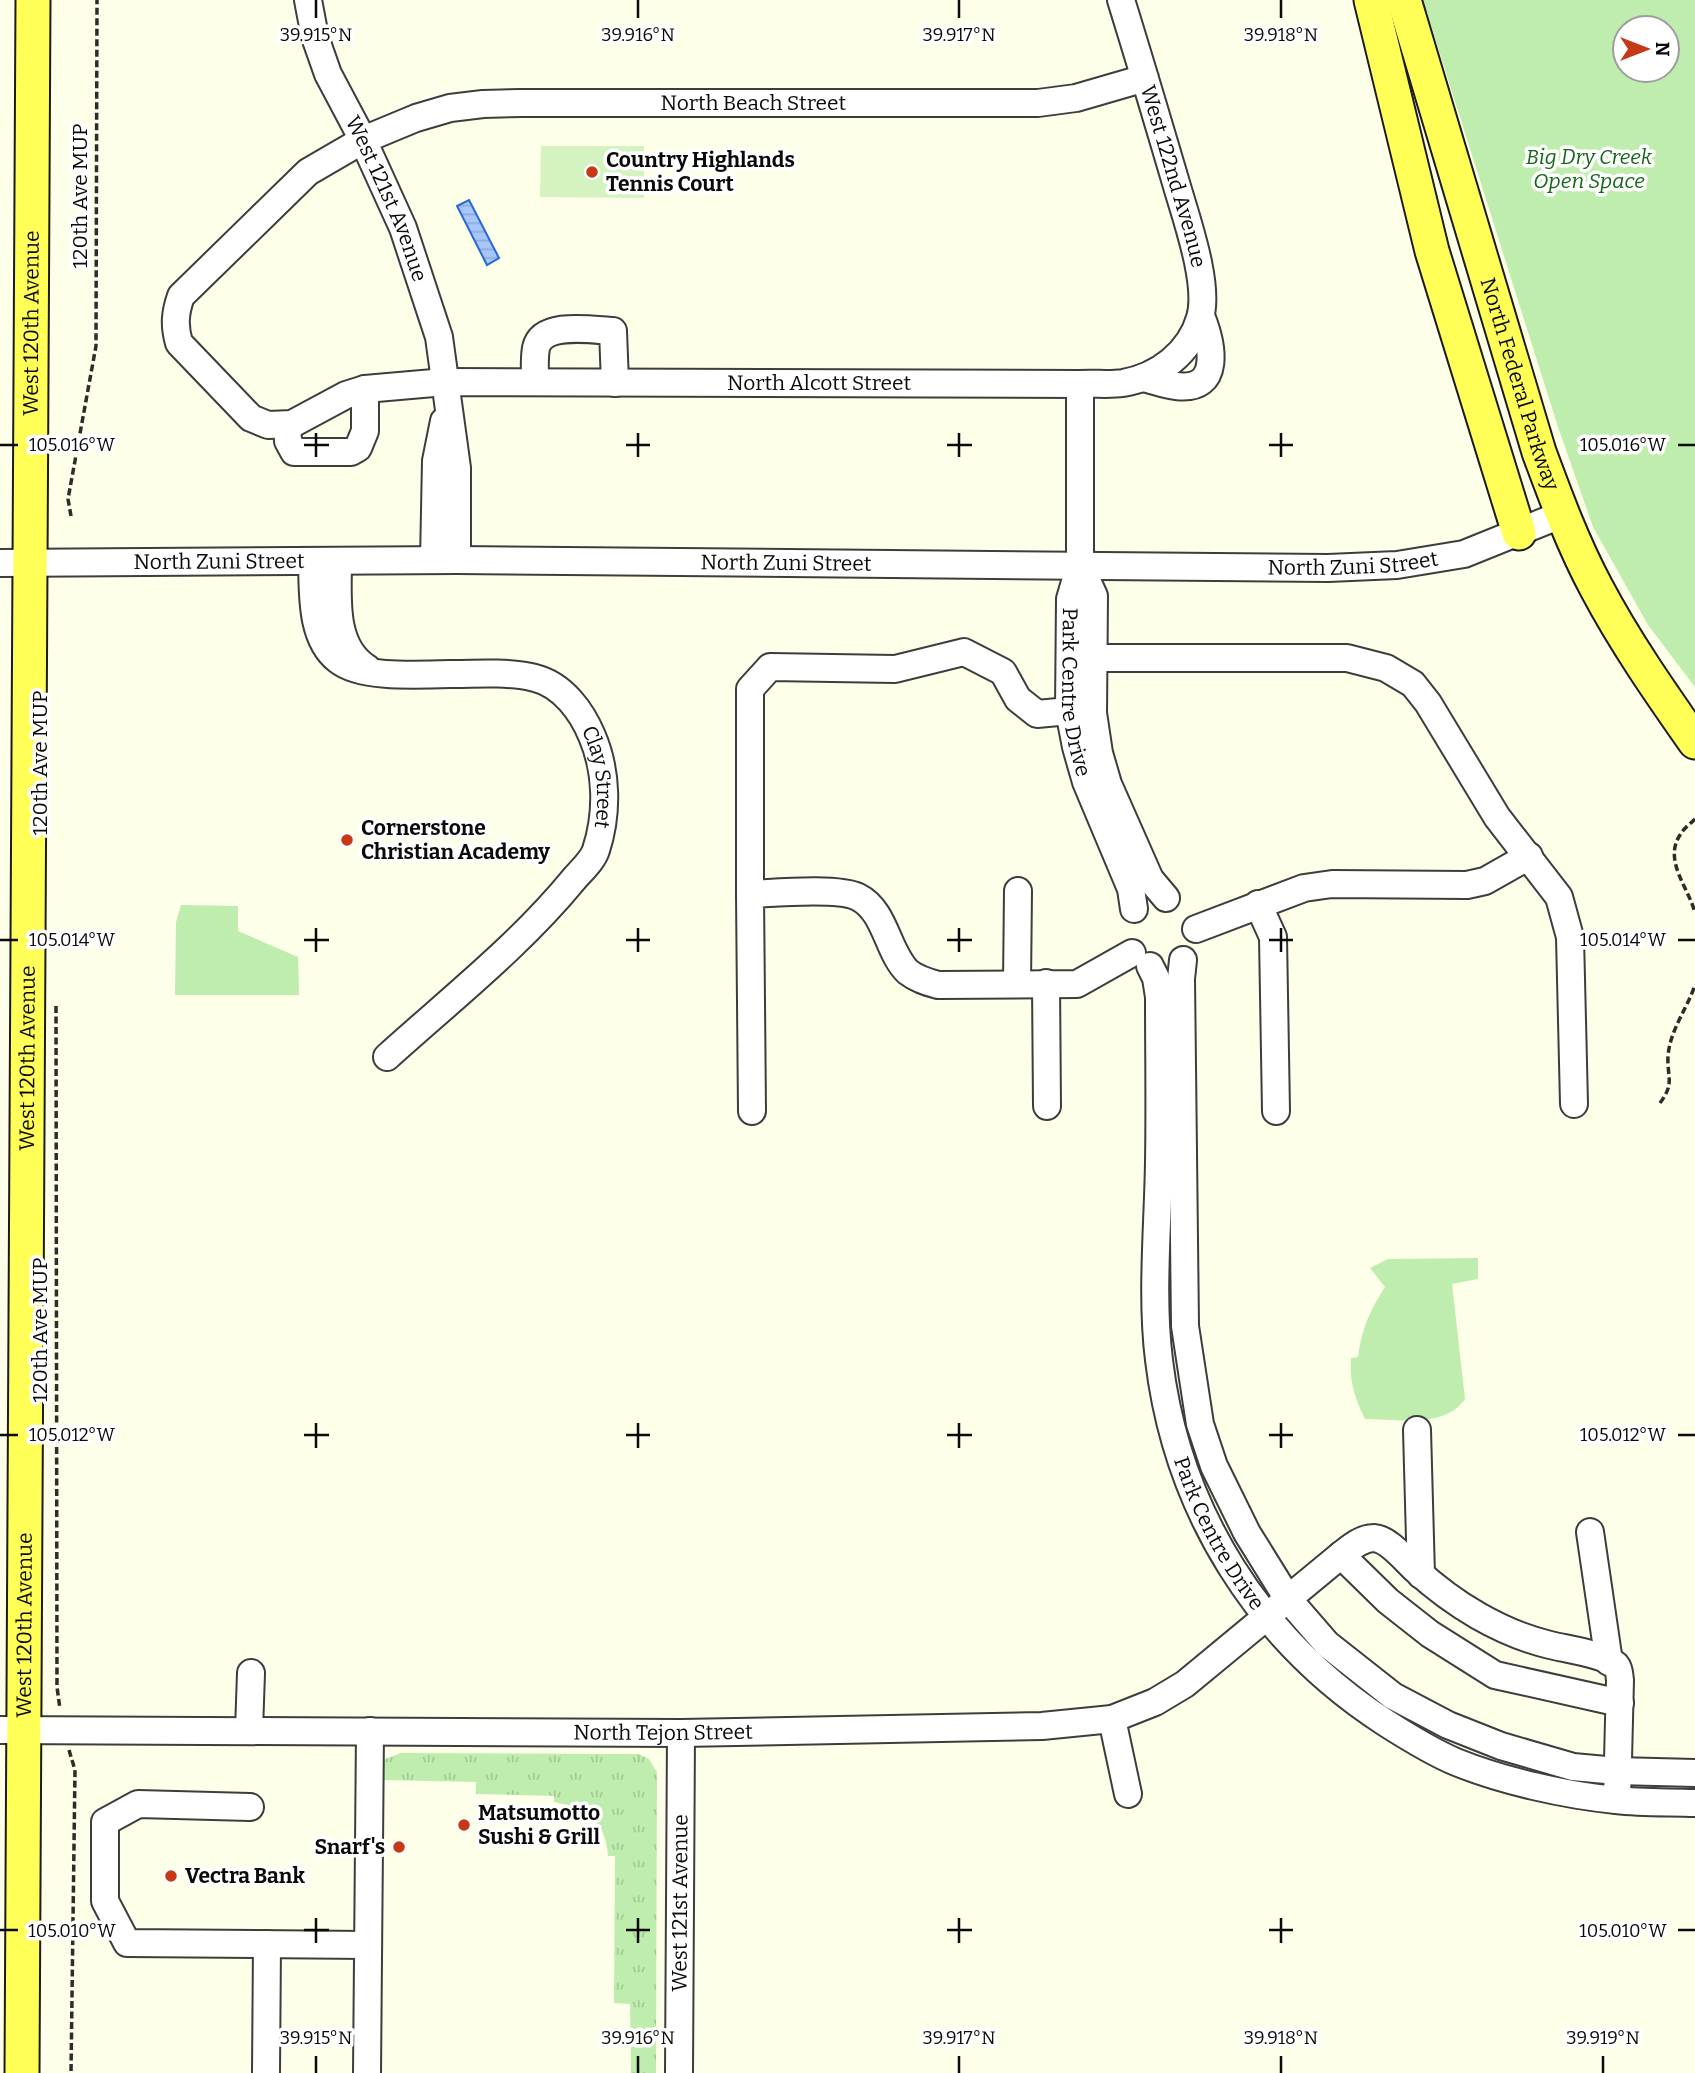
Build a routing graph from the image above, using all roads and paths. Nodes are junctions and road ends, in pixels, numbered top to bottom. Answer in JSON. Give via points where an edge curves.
{"nodes":[{"id":1,"x":33,"y":0,"type":"edge"},
{"id":2,"x":97,"y":0,"type":"edge"},
{"id":3,"x":309,"y":0,"type":"edge"},
{"id":4,"x":1121,"y":0,"type":"edge"},
{"id":5,"x":1371,"y":0,"type":"edge"},
{"id":6,"x":1404,"y":0,"type":"edge"},
{"id":7,"x":1145,"y":78,"type":"junction"},
{"id":8,"x":363,"y":140,"type":"junction"},
{"id":9,"x":1201,"y":316,"type":"junction"},
{"id":10,"x":1183,"y":350,"type":"joint"},
{"id":11,"x":1143,"y":378,"type":"junction"},
{"id":12,"x":535,"y":382,"type":"junction"},
{"id":13,"x":615,"y":383,"type":"junction"},
{"id":14,"x":1080,"y":384,"type":"junction"},
{"id":15,"x":365,"y":388,"type":"junction"},
{"id":16,"x":446,"y":394,"type":"junction"},
{"id":17,"x":287,"y":425,"type":"junction"},
{"id":18,"x":1563,"y":514,"type":"junction"},
{"id":19,"x":71,"y":516,"type":"dead end"},
{"id":20,"x":1519,"y":533,"type":"junction"},
{"id":21,"x":446,"y":560,"type":"junction"},
{"id":22,"x":325,"y":561,"type":"junction"},
{"id":23,"x":16,"y":563,"type":"edge"},
{"id":24,"x":1080,"y":565,"type":"junction"},
{"id":25,"x":1094,"y":658,"type":"junction"},
{"id":26,"x":1069,"y":711,"type":"junction"},
{"id":27,"x":1695,"y":742,"type":"edge"},
{"id":28,"x":1695,"y":819,"type":"edge"},
{"id":29,"x":1529,"y":856,"type":"junction"},
{"id":30,"x":1018,"y":891,"type":"dead end"},
{"id":31,"x":750,"y":894,"type":"junction"},
{"id":32,"x":1166,"y":898,"type":"junction"},
{"id":33,"x":1258,"y":905,"type":"junction"},
{"id":34,"x":1134,"y":909,"type":"junction"},
{"id":35,"x":1695,"y":913,"type":"edge"},
{"id":36,"x":1196,"y":929,"type":"junction"},
{"id":37,"x":1141,"y":960,"type":"junction"},
{"id":38,"x":1183,"y":960,"type":"junction"},
{"id":39,"x":1017,"y":983,"type":"junction"},
{"id":40,"x":1046,"y":983,"type":"junction"},
{"id":41,"x":1695,"y":985,"type":"edge"},
{"id":42,"x":56,"y":1005,"type":"dead end"},
{"id":43,"x":387,"y":1058,"type":"dead end"},
{"id":44,"x":1660,"y":1102,"type":"dead end"},
{"id":45,"x":1574,"y":1104,"type":"dead end"},
{"id":46,"x":1047,"y":1105,"type":"dead end"},
{"id":47,"x":752,"y":1111,"type":"dead end"},
{"id":48,"x":1276,"y":1111,"type":"dead end"},
{"id":49,"x":1417,"y":1430,"type":"dead end"},
{"id":50,"x":1590,"y":1532,"type":"dead end"},
{"id":51,"x":1341,"y":1555,"type":"junction"},
{"id":52,"x":1421,"y":1575,"type":"junction"},
{"id":53,"x":1288,"y":1600,"type":"junction"},
{"id":54,"x":1266,"y":1617,"type":"junction"},
{"id":55,"x":1609,"y":1662,"type":"junction"},
{"id":56,"x":251,"y":1674,"type":"dead end"},
{"id":57,"x":0,"y":1698,"type":"edge"},
{"id":58,"x":1620,"y":1703,"type":"junction"},
{"id":59,"x":1112,"y":1719,"type":"junction"},
{"id":60,"x":63,"y":1728,"type":"junction"},
{"id":61,"x":12,"y":1730,"type":"edge"},
{"id":62,"x":249,"y":1730,"type":"junction"},
{"id":63,"x":370,"y":1731,"type":"junction"},
{"id":64,"x":681,"y":1733,"type":"junction"},
{"id":65,"x":1617,"y":1771,"type":"junction"},
{"id":66,"x":1695,"y":1773,"type":"edge"},
{"id":67,"x":1128,"y":1794,"type":"dead end"},
{"id":68,"x":1617,"y":1800,"type":"junction"},
{"id":69,"x":1695,"y":1803,"type":"edge"},
{"id":70,"x":250,"y":1807,"type":"dead end"},
{"id":71,"x":267,"y":1944,"type":"junction"},
{"id":72,"x":368,"y":1945,"type":"junction"},
{"id":73,"x":22,"y":2073,"type":"edge"},
{"id":74,"x":71,"y":2073,"type":"edge"},
{"id":75,"x":267,"y":2073,"type":"edge"},
{"id":76,"x":367,"y":2073,"type":"edge"},
{"id":77,"x":679,"y":2073,"type":"edge"}],
"edges":[{"from":1,"to":23,"type":"main road","name":"West 120th Avenue"},
{"from":2,"to":19,"type":"path","name":"120th Ave MUP","via":[[96,346],[68,499]]},
{"from":3,"to":8,"type":"street","name":"West 121st Avenue","via":[[314,37],[328,74]]},
{"from":4,"to":7,"type":"street","name":"West 122nd Avenue"},
{"from":5,"to":20,"type":"main road","via":[[1432,251]]},
{"from":6,"to":18,"type":"main road","name":"North Federal Parkway","via":[[1539,452]]},
{"from":7,"to":8,"type":"street","name":"North Beach Street","via":[[1076,98],[1038,103],[483,104],[416,118]]},
{"from":7,"to":9,"type":"street","name":"West 122nd Avenue","via":[[1203,286]]},
{"from":8,"to":16,"type":"street","name":"West 121st Avenue","via":[[403,228],[439,337]]},
{"from":8,"to":17,"type":"street","name":"North Beach Street","via":[[308,172],[181,296],[175,312],[179,343],[251,418],[268,425]]},
{"from":9,"to":10,"type":"street","name":"West 122nd Avenue"},
{"from":9,"to":11,"type":"street","via":[[1212,349],[1207,375],[1200,382],[1177,386]]},
{"from":10,"to":11,"type":"street","name":"North Alcott Street"},
{"from":11,"to":14,"type":"street","name":"North Alcott Street"},
{"from":12,"to":13,"type":"street","name":"North Alcott Street"},
{"from":12,"to":13,"type":"street","via":[[536,346],[553,330],[613,331]]},
{"from":12,"to":16,"type":"street","name":"North Alcott Street"},
{"from":13,"to":14,"type":"street","name":"North Alcott Street"},
{"from":14,"to":24,"type":"street"},
{"from":15,"to":16,"type":"street","name":"North Alcott Street"},
{"from":15,"to":17,"type":"street"},
{"from":15,"to":17,"type":"street","via":[[365,431],[358,449],[294,452]]},
{"from":16,"to":21,"type":"street","name":"West 121st Avenue","via":[[457,468]]},
{"from":18,"to":20,"type":"street","name":"North Zuni Street"},
{"from":18,"to":27,"type":"main road","name":"North Federal Parkway","via":[[1632,651]]},
{"from":20,"to":24,"type":"street","name":"North Zuni Street","via":[[1464,554],[1397,565]]},
{"from":21,"to":22,"type":"street","name":"North Zuni Street"},
{"from":21,"to":24,"type":"street","name":"North Zuni Street"},
{"from":22,"to":23,"type":"street","name":"North Zuni Street"},
{"from":22,"to":43,"type":"street","name":"Clay Street","via":[[316,614],[325,646],[337,660],[377,674],[535,678],[558,689],[577,708],[599,752],[604,778],[604,816],[596,853],[561,896]]},
{"from":23,"to":61,"type":"main road","name":"West 120th Avenue","via":[[23,1453]]},
{"from":24,"to":25,"type":"street","name":"Park Centre Drive","via":[[1094,596]]},
{"from":24,"to":26,"type":"street","name":"Park Centre Drive","via":[[1070,599]]},
{"from":25,"to":29,"type":"street","via":[[1347,658],[1386,668],[1413,684],[1428,703],[1497,817]]},
{"from":25,"to":32,"type":"street","name":"Park Centre Drive","via":[[1093,713],[1108,784],[1150,879]]},
{"from":26,"to":31,"type":"street","via":[[1037,714],[1018,699],[1003,672],[964,652],[895,669],[770,667],[750,689]]},
{"from":26,"to":34,"type":"street","name":"Park Centre Drive","via":[[1086,782],[1132,889]]},
{"from":28,"to":35,"type":"path","via":[[1679,835],[1673,852]]},
{"from":29,"to":33,"type":"street","via":[[1485,881],[1467,885],[1332,884],[1304,888]]},
{"from":29,"to":45,"type":"street","via":[[1559,897],[1570,937]]},
{"from":30,"to":39,"type":"street"},
{"from":31,"to":39,"type":"street","via":[[838,892],[857,896],[872,907],[906,970],[919,979],[938,985]]},
{"from":31,"to":47,"type":"street"},
{"from":32,"to":34,"type":"street","via":[[1154,898]]},
{"from":32,"to":36,"type":"street","via":[[1186,908]]},
{"from":33,"to":36,"type":"street"},
{"from":33,"to":48,"type":"street","via":[[1273,937]]},
{"from":34,"to":37,"type":"street","via":[[1128,919],[1127,942]]},
{"from":36,"to":38,"type":"street","via":[[1191,951]]},
{"from":37,"to":38,"type":"street","via":[[1162,968]]},
{"from":37,"to":40,"type":"street","via":[[1077,984]]},
{"from":37,"to":54,"type":"street","name":"Park Centre Drive","via":[[1156,978],[1159,997],[1156,1278],[1158,1358],[1166,1406],[1189,1485],[1214,1539]]},
{"from":38,"to":53,"type":"street","name":"Park Centre Drive","via":[[1185,1326],[1200,1424],[1214,1466],[1247,1533]]},
{"from":39,"to":40,"type":"street"},
{"from":40,"to":46,"type":"street"},
{"from":41,"to":44,"type":"path","via":[[1675,1028],[1668,1055],[1670,1090]]},
{"from":42,"to":60,"type":"path","name":"120th Ave MUP","via":[[57,1687]]},
{"from":49,"to":52,"type":"street"},
{"from":50,"to":55,"type":"street"},
{"from":51,"to":52,"type":"street","name":"North Tejon Street","via":[[1372,1538],[1383,1541]]},
{"from":51,"to":53,"type":"street","name":"North Tejon Street"},
{"from":51,"to":58,"type":"street","via":[[1430,1634],[1495,1675]]},
{"from":52,"to":55,"type":"street","via":[[1491,1625]]},
{"from":53,"to":54,"type":"street","name":"North Tejon Street"},
{"from":53,"to":65,"type":"street","name":"Park Centre Drive","via":[[1327,1644],[1392,1696],[1501,1746],[1573,1767]]},
{"from":54,"to":59,"type":"street","name":"North Tejon Street","via":[[1185,1684]]},
{"from":54,"to":68,"type":"street","name":"Park Centre Drive","via":[[1319,1673],[1361,1707],[1456,1762],[1569,1794]]},
{"from":55,"to":58,"type":"street","via":[[1619,1670]]},
{"from":56,"to":62,"type":"street"},
{"from":57,"to":61,"type":"main road"},
{"from":58,"to":65,"type":"street"},
{"from":59,"to":64,"type":"street","name":"North Tejon Street","via":[[1042,1726]]},
{"from":59,"to":67,"type":"street"},
{"from":60,"to":61,"type":"street","name":"North Tejon Street"},
{"from":60,"to":62,"type":"street","name":"North Tejon Street"},
{"from":60,"to":74,"type":"path","name":"120th Ave MUP","via":[[75,1770]]},
{"from":61,"to":73,"type":"main road","name":"West 120th Avenue"},
{"from":62,"to":63,"type":"street","name":"North Tejon Street"},
{"from":63,"to":64,"type":"street","name":"North Tejon Street"},
{"from":63,"to":72,"type":"street"},
{"from":64,"to":77,"type":"street","name":"West 121st Avenue"},
{"from":65,"to":66,"type":"street","name":"Park Centre Drive"},
{"from":65,"to":68,"type":"street"},
{"from":68,"to":69,"type":"street","name":"Park Centre Drive"},
{"from":70,"to":71,"type":"street","via":[[138,1804],[105,1822],[105,1901],[127,1943]]},
{"from":71,"to":72,"type":"street"},
{"from":71,"to":75,"type":"street"},
{"from":72,"to":76,"type":"street"}]}
